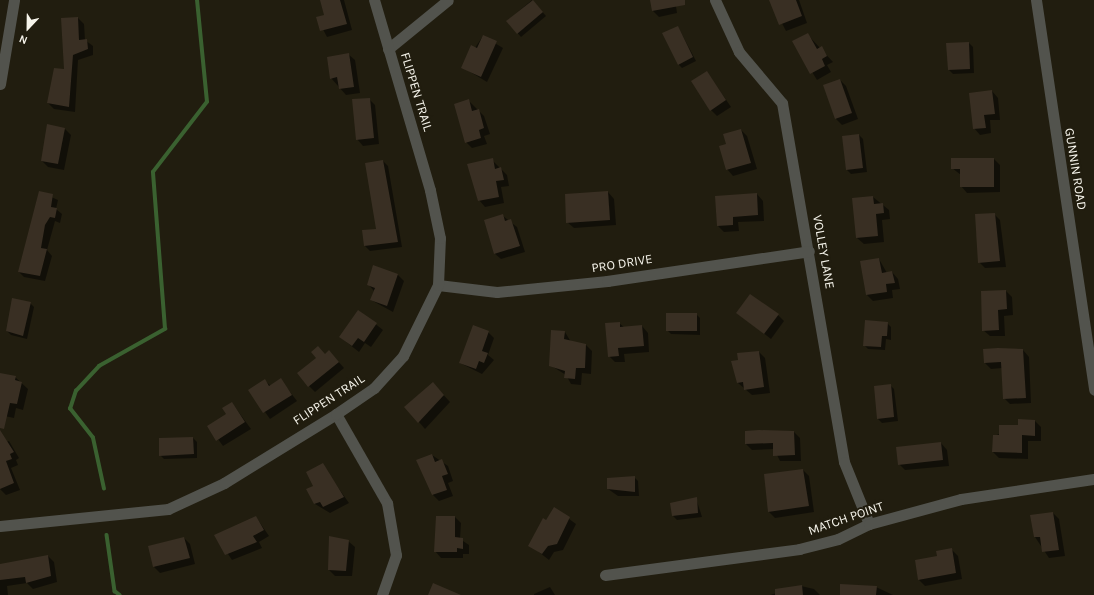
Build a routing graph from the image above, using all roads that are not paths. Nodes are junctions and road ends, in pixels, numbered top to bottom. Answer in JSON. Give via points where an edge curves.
{"nodes":[{"id":1,"x":14,"y":0,"type":"edge"},
{"id":2,"x":374,"y":0,"type":"edge"},
{"id":3,"x":448,"y":0,"type":"edge"},
{"id":4,"x":715,"y":0,"type":"edge"},
{"id":5,"x":1036,"y":0,"type":"edge"},
{"id":6,"x":388,"y":49,"type":"junction"},
{"id":7,"x":0,"y":84,"type":"edge"},
{"id":8,"x":809,"y":251,"type":"junction"},
{"id":9,"x":438,"y":285,"type":"junction"},
{"id":10,"x":1094,"y":390,"type":"edge"},
{"id":11,"x":336,"y":414,"type":"junction"},
{"id":12,"x":1094,"y":479,"type":"edge"},
{"id":13,"x":869,"y":524,"type":"junction"},
{"id":14,"x":0,"y":526,"type":"edge"},
{"id":15,"x":605,"y":575,"type":"dead end"},
{"id":16,"x":382,"y":595,"type":"edge"}],
"edges":[{"from":1,"to":7,"type":"street"},
{"from":2,"to":6,"type":"street","name":"FLIPPEN TRAIL"},
{"from":3,"to":6,"type":"street"},
{"from":4,"to":8,"type":"street","name":"VOLLEY LANE","via":[[739,52],[782,103]]},
{"from":5,"to":10,"type":"street","name":"GUNNIN ROAD"},
{"from":6,"to":9,"type":"street","name":"FLIPPEN TRAIL","via":[[430,190],[440,238]]},
{"from":8,"to":9,"type":"street","name":"PRO DRIVE","via":[[607,281],[504,292]]},
{"from":8,"to":13,"type":"street","name":"VOLLEY LANE","via":[[844,462]]},
{"from":9,"to":11,"type":"street","name":"FLIPPEN TRAIL","via":[[403,356],[374,388]]},
{"from":11,"to":14,"type":"street","name":"FLIPPEN TRAIL","via":[[224,482],[168,509]]},
{"from":11,"to":16,"type":"street","via":[[387,503],[396,555]]},
{"from":12,"to":13,"type":"street","name":"MATCH POINT","via":[[961,499]]},
{"from":13,"to":15,"type":"street","name":"MATCH POINT","via":[[838,539],[799,549]]}]}
